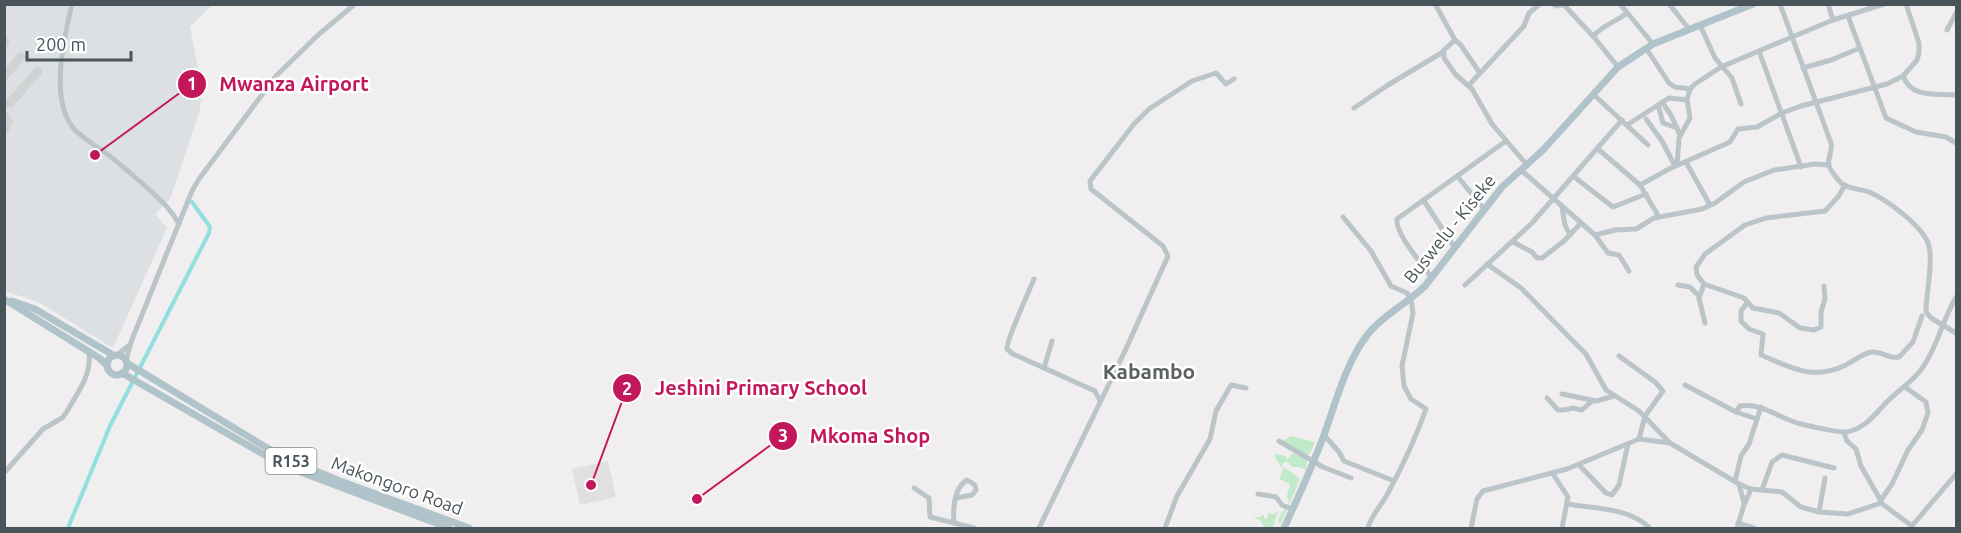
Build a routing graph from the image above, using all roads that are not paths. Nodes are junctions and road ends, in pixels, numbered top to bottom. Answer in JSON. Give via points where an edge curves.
{"nodes":[{"id":1,"x":72,"y":4,"type":"edge"},
{"id":2,"x":355,"y":4,"type":"edge"},
{"id":3,"x":1435,"y":4,"type":"edge"},
{"id":4,"x":1540,"y":4,"type":"edge"},
{"id":5,"x":1552,"y":4,"type":"edge"},
{"id":6,"x":1669,"y":4,"type":"edge"},
{"id":7,"x":1753,"y":4,"type":"edge"},
{"id":8,"x":1780,"y":4,"type":"edge"},
{"id":9,"x":1828,"y":4,"type":"edge"},
{"id":10,"x":1884,"y":4,"type":"edge"},
{"id":11,"x":1906,"y":4,"type":"edge"},
{"id":12,"x":1567,"y":6,"type":"edge"},
{"id":13,"x":1623,"y":9,"type":"edge"},
{"id":14,"x":1956,"y":13,"type":"edge"},
{"id":15,"x":1848,"y":16,"type":"junction"},
{"id":16,"x":1833,"y":20,"type":"junction"},
{"id":17,"x":1700,"y":25,"type":"junction"},
{"id":18,"x":1689,"y":29,"type":"junction"},
{"id":19,"x":1947,"y":30,"type":"dead end"},
{"id":20,"x":1593,"y":36,"type":"junction"},
{"id":21,"x":1792,"y":36,"type":"junction"},
{"id":22,"x":1455,"y":40,"type":"junction"},
{"id":23,"x":1649,"y":46,"type":"junction"},
{"id":24,"x":1860,"y":48,"type":"junction"},
{"id":25,"x":1759,"y":51,"type":"junction"},
{"id":26,"x":1443,"y":52,"type":"junction"},
{"id":27,"x":1618,"y":67,"type":"junction"},
{"id":28,"x":1721,"y":67,"type":"junction"},
{"id":29,"x":1803,"y":68,"type":"junction"},
{"id":30,"x":1480,"y":73,"type":"junction"},
{"id":31,"x":1903,"y":76,"type":"junction"},
{"id":32,"x":1233,"y":79,"type":"dead end"},
{"id":33,"x":1469,"y":85,"type":"junction"},
{"id":34,"x":1875,"y":86,"type":"junction"},
{"id":35,"x":1690,"y":89,"type":"junction"},
{"id":36,"x":1593,"y":94,"type":"junction"},
{"id":37,"x":1956,"y":95,"type":"edge"},
{"id":38,"x":1687,"y":100,"type":"junction"},
{"id":39,"x":1816,"y":102,"type":"junction"},
{"id":40,"x":1660,"y":104,"type":"junction"},
{"id":41,"x":1741,"y":104,"type":"dead end"},
{"id":42,"x":1354,"y":108,"type":"dead end"},
{"id":43,"x":1782,"y":113,"type":"junction"},
{"id":44,"x":1646,"y":119,"type":"dead end"},
{"id":45,"x":1622,"y":120,"type":"junction"},
{"id":46,"x":1627,"y":125,"type":"junction"},
{"id":47,"x":1677,"y":128,"type":"junction"},
{"id":48,"x":1680,"y":135,"type":"junction"},
{"id":49,"x":1506,"y":141,"type":"junction"},
{"id":50,"x":1956,"y":143,"type":"edge"},
{"id":51,"x":1648,"y":145,"type":"dead end"},
{"id":52,"x":1598,"y":149,"type":"junction"},
{"id":53,"x":1686,"y":162,"type":"junction"},
{"id":54,"x":1829,"y":165,"type":"junction"},
{"id":55,"x":1676,"y":166,"type":"junction"},
{"id":56,"x":1801,"y":166,"type":"junction"},
{"id":57,"x":1524,"y":168,"type":"junction"},
{"id":58,"x":1573,"y":176,"type":"junction"},
{"id":59,"x":1458,"y":177,"type":"junction"},
{"id":60,"x":1640,"y":185,"type":"junction"},
{"id":61,"x":1845,"y":185,"type":"junction"},
{"id":62,"x":1646,"y":194,"type":"junction"},
{"id":63,"x":1553,"y":199,"type":"junction"},
{"id":64,"x":1424,"y":201,"type":"junction"},
{"id":65,"x":1710,"y":206,"type":"junction"},
{"id":66,"x":1562,"y":207,"type":"junction"},
{"id":67,"x":1484,"y":209,"type":"junction"},
{"id":68,"x":173,"y":213,"type":"junction"},
{"id":69,"x":184,"y":213,"type":"junction"},
{"id":70,"x":1659,"y":217,"type":"junction"},
{"id":71,"x":1343,"y":218,"type":"dead end"},
{"id":72,"x":1581,"y":223,"type":"junction"},
{"id":73,"x":179,"y":224,"type":"junction"},
{"id":74,"x":1570,"y":235,"type":"junction"},
{"id":75,"x":1595,"y":235,"type":"junction"},
{"id":76,"x":1513,"y":242,"type":"junction"},
{"id":77,"x":1455,"y":248,"type":"junction"},
{"id":78,"x":1487,"y":264,"type":"junction"},
{"id":79,"x":1629,"y":271,"type":"dead end"},
{"id":80,"x":1432,"y":278,"type":"junction"},
{"id":81,"x":1034,"y":279,"type":"dead end"},
{"id":82,"x":1704,"y":284,"type":"junction"},
{"id":83,"x":1465,"y":285,"type":"dead end"},
{"id":84,"x":1678,"y":285,"type":"dead end"},
{"id":85,"x":1824,"y":286,"type":"dead end"},
{"id":86,"x":1699,"y":296,"type":"junction"},
{"id":87,"x":1956,"y":297,"type":"edge"},
{"id":88,"x":5,"y":299,"type":"edge"},
{"id":89,"x":1411,"y":299,"type":"junction"},
{"id":90,"x":1747,"y":303,"type":"junction"},
{"id":91,"x":1922,"y":316,"type":"dead end"},
{"id":92,"x":1705,"y":323,"type":"dead end"},
{"id":93,"x":1943,"y":325,"type":"junction"},
{"id":94,"x":1956,"y":333,"type":"edge"},
{"id":95,"x":1052,"y":341,"type":"dead end"},
{"id":96,"x":130,"y":342,"type":"junction"},
{"id":97,"x":89,"y":352,"type":"junction"},
{"id":98,"x":115,"y":355,"type":"junction"},
{"id":99,"x":1619,"y":356,"type":"dead end"},
{"id":100,"x":126,"y":362,"type":"junction"},
{"id":101,"x":107,"y":365,"type":"junction"},
{"id":102,"x":1044,"y":368,"type":"junction"},
{"id":103,"x":122,"y":373,"type":"junction"},
{"id":104,"x":1685,"y":385,"type":"dead end"},
{"id":105,"x":1905,"y":387,"type":"junction"},
{"id":106,"x":1246,"y":388,"type":"dead end"},
{"id":107,"x":1562,"y":394,"type":"dead end"},
{"id":108,"x":1614,"y":396,"type":"junction"},
{"id":109,"x":1546,"y":398,"type":"dead end"},
{"id":110,"x":1100,"y":401,"type":"junction"},
{"id":111,"x":1592,"y":401,"type":"junction"},
{"id":112,"x":1761,"y":407,"type":"junction"},
{"id":113,"x":1736,"y":412,"type":"junction"},
{"id":114,"x":1645,"y":416,"type":"junction"},
{"id":115,"x":1757,"y":419,"type":"junction"},
{"id":116,"x":1844,"y":433,"type":"junction"},
{"id":117,"x":1324,"y":435,"type":"junction"},
{"id":118,"x":1639,"y":439,"type":"junction"},
{"id":119,"x":1280,"y":441,"type":"dead end"},
{"id":120,"x":1670,"y":442,"type":"junction"},
{"id":121,"x":1628,"y":444,"type":"junction"},
{"id":122,"x":1313,"y":462,"type":"junction"},
{"id":123,"x":1578,"y":465,"type":"junction"},
{"id":124,"x":1834,"y":468,"type":"dead end"},
{"id":125,"x":4,"y":473,"type":"edge"},
{"id":126,"x":1553,"y":474,"type":"junction"},
{"id":127,"x":1956,"y":474,"type":"edge"},
{"id":128,"x":1352,"y":478,"type":"dead end"},
{"id":129,"x":1825,"y":478,"type":"dead end"},
{"id":130,"x":1394,"y":481,"type":"junction"},
{"id":131,"x":1737,"y":482,"type":"junction"},
{"id":132,"x":914,"y":488,"type":"dead end"},
{"id":133,"x":1752,"y":489,"type":"junction"},
{"id":134,"x":1761,"y":490,"type":"junction"},
{"id":135,"x":1258,"y":494,"type":"dead end"},
{"id":136,"x":956,"y":498,"type":"dead end"},
{"id":137,"x":1881,"y":501,"type":"junction"},
{"id":138,"x":1568,"y":504,"type":"junction"},
{"id":139,"x":1744,"y":505,"type":"junction"},
{"id":140,"x":1292,"y":509,"type":"junction"},
{"id":141,"x":1819,"y":512,"type":"junction"},
{"id":142,"x":954,"y":523,"type":"junction"},
{"id":143,"x":1737,"y":526,"type":"edge"},
{"id":144,"x":1911,"y":527,"type":"edge"},
{"id":145,"x":449,"y":528,"type":"edge"},
{"id":146,"x":469,"y":528,"type":"edge"},
{"id":147,"x":974,"y":528,"type":"edge"},
{"id":148,"x":1039,"y":528,"type":"edge"},
{"id":149,"x":1165,"y":528,"type":"edge"},
{"id":150,"x":1284,"y":528,"type":"edge"},
{"id":151,"x":1368,"y":528,"type":"edge"},
{"id":152,"x":1471,"y":528,"type":"edge"},
{"id":153,"x":1562,"y":528,"type":"edge"},
{"id":154,"x":1650,"y":528,"type":"edge"},
{"id":155,"x":1754,"y":528,"type":"edge"}],
"edges":[{"from":1,"to":68,"type":"street","via":[[60,59],[67,119],[85,139],[125,168]]},
{"from":2,"to":69,"type":"street","via":[[276,76],[199,179]]},
{"from":3,"to":22,"type":"street"},
{"from":4,"to":30,"type":"street"},
{"from":5,"to":12,"type":"street"},
{"from":6,"to":18,"type":"street"},
{"from":7,"to":17,"type":"main road","name":"Buswelu - Kiseke"},
{"from":8,"to":21,"type":"street"},
{"from":9,"to":16,"type":"street"},
{"from":10,"to":15,"type":"street"},
{"from":11,"to":31,"type":"street","via":[[1919,53]]},
{"from":12,"to":20,"type":"street"},
{"from":13,"to":20,"type":"street"},
{"from":13,"to":23,"type":"street"},
{"from":14,"to":19,"type":"street"},
{"from":15,"to":16,"type":"street"},
{"from":15,"to":24,"type":"street"},
{"from":16,"to":21,"type":"street"},
{"from":17,"to":18,"type":"main road","name":"Buswelu - Kiseke"},
{"from":17,"to":28,"type":"street"},
{"from":18,"to":23,"type":"main road","name":"Buswelu - Kiseke"},
{"from":20,"to":27,"type":"street"},
{"from":21,"to":25,"type":"street"},
{"from":21,"to":29,"type":"street"},
{"from":22,"to":26,"type":"street"},
{"from":22,"to":30,"type":"street"},
{"from":23,"to":27,"type":"main road","name":"Buswelu - Kiseke"},
{"from":23,"to":35,"type":"street","via":[[1669,83]]},
{"from":24,"to":29,"type":"street"},
{"from":24,"to":34,"type":"street"},
{"from":25,"to":28,"type":"street"},
{"from":25,"to":43,"type":"street"},
{"from":26,"to":33,"type":"street","via":[[1456,75]]},
{"from":26,"to":42,"type":"street"},
{"from":27,"to":36,"type":"main road","name":"Buswelu - Kiseke"},
{"from":28,"to":35,"type":"street"},
{"from":28,"to":41,"type":"street","via":[[1732,78]]},
{"from":29,"to":39,"type":"street"},
{"from":30,"to":33,"type":"street"},
{"from":31,"to":34,"type":"street"},
{"from":31,"to":37,"type":"street","via":[[1910,87],[1925,95]]},
{"from":32,"to":110,"type":"street","via":[[1226,84],[1216,73],[1203,76],[1154,105],[1134,124],[1090,181],[1091,189],[1168,252]]},
{"from":33,"to":49,"type":"street"},
{"from":34,"to":39,"type":"street"},
{"from":34,"to":50,"type":"street","via":[[1887,120]]},
{"from":35,"to":38,"type":"street"},
{"from":36,"to":45,"type":"street"},
{"from":36,"to":57,"type":"main road","name":"Buswelu - Kiseke"},
{"from":38,"to":40,"type":"street","via":[[1672,97]]},
{"from":38,"to":48,"type":"street","via":[[1690,118]]},
{"from":39,"to":43,"type":"street"},
{"from":39,"to":54,"type":"street","via":[[1831,143]]},
{"from":40,"to":46,"type":"street"},
{"from":40,"to":47,"type":"street"},
{"from":40,"to":47,"type":"street","via":[[1663,123]]},
{"from":43,"to":53,"type":"street","via":[[1757,127],[1738,129],[1730,142]]},
{"from":43,"to":56,"type":"street"},
{"from":44,"to":55,"type":"street"},
{"from":45,"to":46,"type":"street"},
{"from":45,"to":52,"type":"street"},
{"from":46,"to":51,"type":"street"},
{"from":47,"to":48,"type":"street"},
{"from":48,"to":55,"type":"street"},
{"from":49,"to":57,"type":"street"},
{"from":49,"to":59,"type":"street"},
{"from":52,"to":58,"type":"street"},
{"from":52,"to":60,"type":"street"},
{"from":53,"to":55,"type":"street"},
{"from":53,"to":65,"type":"street"},
{"from":54,"to":56,"type":"street"},
{"from":54,"to":61,"type":"street"},
{"from":55,"to":60,"type":"street"},
{"from":56,"to":65,"type":"street","via":[[1774,170],[1744,182]]},
{"from":57,"to":63,"type":"street"},
{"from":57,"to":67,"type":"main road","name":"Buswelu - Kiseke"},
{"from":58,"to":62,"type":"street","via":[[1613,207]]},
{"from":58,"to":63,"type":"street"},
{"from":59,"to":64,"type":"street"},
{"from":59,"to":67,"type":"street"},
{"from":60,"to":62,"type":"street"},
{"from":61,"to":82,"type":"street","via":[[1825,211],[1766,218],[1734,231],[1697,263],[1697,275]]},
{"from":61,"to":93,"type":"street","via":[[1893,205],[1925,238],[1929,250],[1926,312]]},
{"from":62,"to":70,"type":"street"},
{"from":63,"to":66,"type":"street"},
{"from":63,"to":76,"type":"street"},
{"from":64,"to":77,"type":"street"},
{"from":64,"to":80,"type":"street","via":[[1397,219],[1396,225]]},
{"from":65,"to":70,"type":"street"},
{"from":66,"to":72,"type":"street"},
{"from":66,"to":74,"type":"street"},
{"from":67,"to":77,"type":"main road","name":"Buswelu - Kiseke"},
{"from":68,"to":69,"type":"street"},
{"from":68,"to":73,"type":"street"},
{"from":69,"to":73,"type":"street"},
{"from":70,"to":75,"type":"street","via":[[1636,229]]},
{"from":71,"to":89,"type":"street","via":[[1371,251],[1390,286],[1407,292]]},
{"from":72,"to":74,"type":"street"},
{"from":72,"to":75,"type":"street"},
{"from":73,"to":96,"type":"street"},
{"from":74,"to":76,"type":"street","via":[[1540,259]]},
{"from":75,"to":79,"type":"street","via":[[1608,253],[1620,256]]},
{"from":76,"to":78,"type":"street"},
{"from":77,"to":80,"type":"main road","name":"Buswelu - Kiseke"},
{"from":78,"to":83,"type":"street"},
{"from":78,"to":108,"type":"street","via":[[1519,286],[1573,340],[1586,354],[1601,384]]},
{"from":80,"to":89,"type":"main road","name":"Buswelu - Kiseke"},
{"from":81,"to":102,"type":"street","via":[[1006,346],[1013,354]]},
{"from":82,"to":86,"type":"street"},
{"from":82,"to":90,"type":"street","via":[[1744,298]]},
{"from":84,"to":86,"type":"street","via":[[1688,286]]},
{"from":85,"to":90,"type":"street","via":[[1822,324],[1817,329],[1800,328],[1779,313]]},
{"from":86,"to":92,"type":"street"},
{"from":87,"to":93,"type":"street"},
{"from":88,"to":97,"type":"main road","name":"Makongoro Road","number":"R153"},
{"from":88,"to":98,"type":"main road","name":"Makongoro Road","number":"R153","via":[[35,309]]},
{"from":89,"to":117,"type":"main road","name":"Buswelu - Kiseke","via":[[1365,339]]},
{"from":89,"to":130,"type":"street","via":[[1413,313],[1403,360],[1404,386],[1411,399],[1426,409]]},
{"from":90,"to":91,"type":"street","via":[[1741,311],[1741,321],[1763,334],[1761,355],[1807,373],[1841,368],[1870,352],[1899,357],[1913,342]]},
{"from":93,"to":94,"type":"street"},
{"from":93,"to":105,"type":"street","via":[[1929,358]]},
{"from":95,"to":102,"type":"street"},
{"from":96,"to":98,"type":"street"},
{"from":96,"to":100,"type":"street"},
{"from":97,"to":101,"type":"main road","name":"Makongoro Road","number":"R153"},
{"from":97,"to":125,"type":"street","via":[[88,373],[66,413],[43,429]]},
{"from":98,"to":100,"type":"main road","name":"Makongoro Road","number":"R153"},
{"from":98,"to":101,"type":"main road"},
{"from":99,"to":114,"type":"street","via":[[1663,391]]},
{"from":100,"to":103,"type":"main road"},
{"from":100,"to":146,"type":"main road","name":"Makongoro Road","number":"R153","via":[[282,457]]},
{"from":101,"to":103,"type":"main road","name":"Makongoro Road","number":"R153","via":[[112,374]]},
{"from":102,"to":110,"type":"street","via":[[1095,391]]},
{"from":103,"to":145,"type":"main road","name":"Makongoro Road","number":"R153","via":[[282,465]]},
{"from":104,"to":113,"type":"street"},
{"from":105,"to":116,"type":"street","via":[[1871,419]]},
{"from":105,"to":137,"type":"street","via":[[1926,402],[1928,413],[1920,435]]},
{"from":106,"to":149,"type":"street","via":[[1232,385],[1219,406],[1213,418],[1212,436],[1177,496]]},
{"from":107,"to":111,"type":"street"},
{"from":108,"to":111,"type":"street"},
{"from":108,"to":114,"type":"street"},
{"from":109,"to":111,"type":"street","via":[[1561,411],[1580,411]]},
{"from":110,"to":148,"type":"street"},
{"from":112,"to":113,"type":"street","via":[[1743,405]]},
{"from":112,"to":115,"type":"street"},
{"from":112,"to":116,"type":"street","via":[[1789,421]]},
{"from":113,"to":115,"type":"street"},
{"from":114,"to":118,"type":"street"},
{"from":114,"to":120,"type":"street"},
{"from":115,"to":131,"type":"street","via":[[1741,456]]},
{"from":116,"to":137,"type":"street"},
{"from":117,"to":122,"type":"main road","name":"Buswelu - Kiseke"},
{"from":117,"to":130,"type":"street","via":[[1344,461]]},
{"from":118,"to":120,"type":"street"},
{"from":118,"to":121,"type":"street"},
{"from":119,"to":122,"type":"street"},
{"from":120,"to":131,"type":"street"},
{"from":121,"to":123,"type":"street"},
{"from":121,"to":123,"type":"street","via":[[1619,485],[1612,495]]},
{"from":122,"to":128,"type":"street"},
{"from":122,"to":140,"type":"main road","name":"Buswelu - Kiseke"},
{"from":123,"to":126,"type":"street"},
{"from":124,"to":134,"type":"street","via":[[1782,455],[1772,462]]},
{"from":126,"to":138,"type":"street","via":[[1568,496]]},
{"from":126,"to":152,"type":"street","via":[[1481,492]]},
{"from":127,"to":144,"type":"street"},
{"from":129,"to":141,"type":"street"},
{"from":130,"to":151,"type":"street"},
{"from":131,"to":133,"type":"street"},
{"from":131,"to":139,"type":"street"},
{"from":132,"to":142,"type":"street","via":[[929,498],[930,517]]},
{"from":133,"to":134,"type":"street"},
{"from":133,"to":139,"type":"street"},
{"from":134,"to":141,"type":"street","via":[[1782,492],[1801,507]]},
{"from":135,"to":140,"type":"street","via":[[1276,497]]},
{"from":136,"to":142,"type":"street"},
{"from":137,"to":141,"type":"street","via":[[1848,514]]},
{"from":137,"to":144,"type":"street"},
{"from":138,"to":153,"type":"street"},
{"from":138,"to":154,"type":"street","via":[[1623,512]]},
{"from":139,"to":143,"type":"street"},
{"from":140,"to":150,"type":"main road","name":"Buswelu - Kiseke"},
{"from":142,"to":147,"type":"street"},
{"from":143,"to":155,"type":"street"}]}
